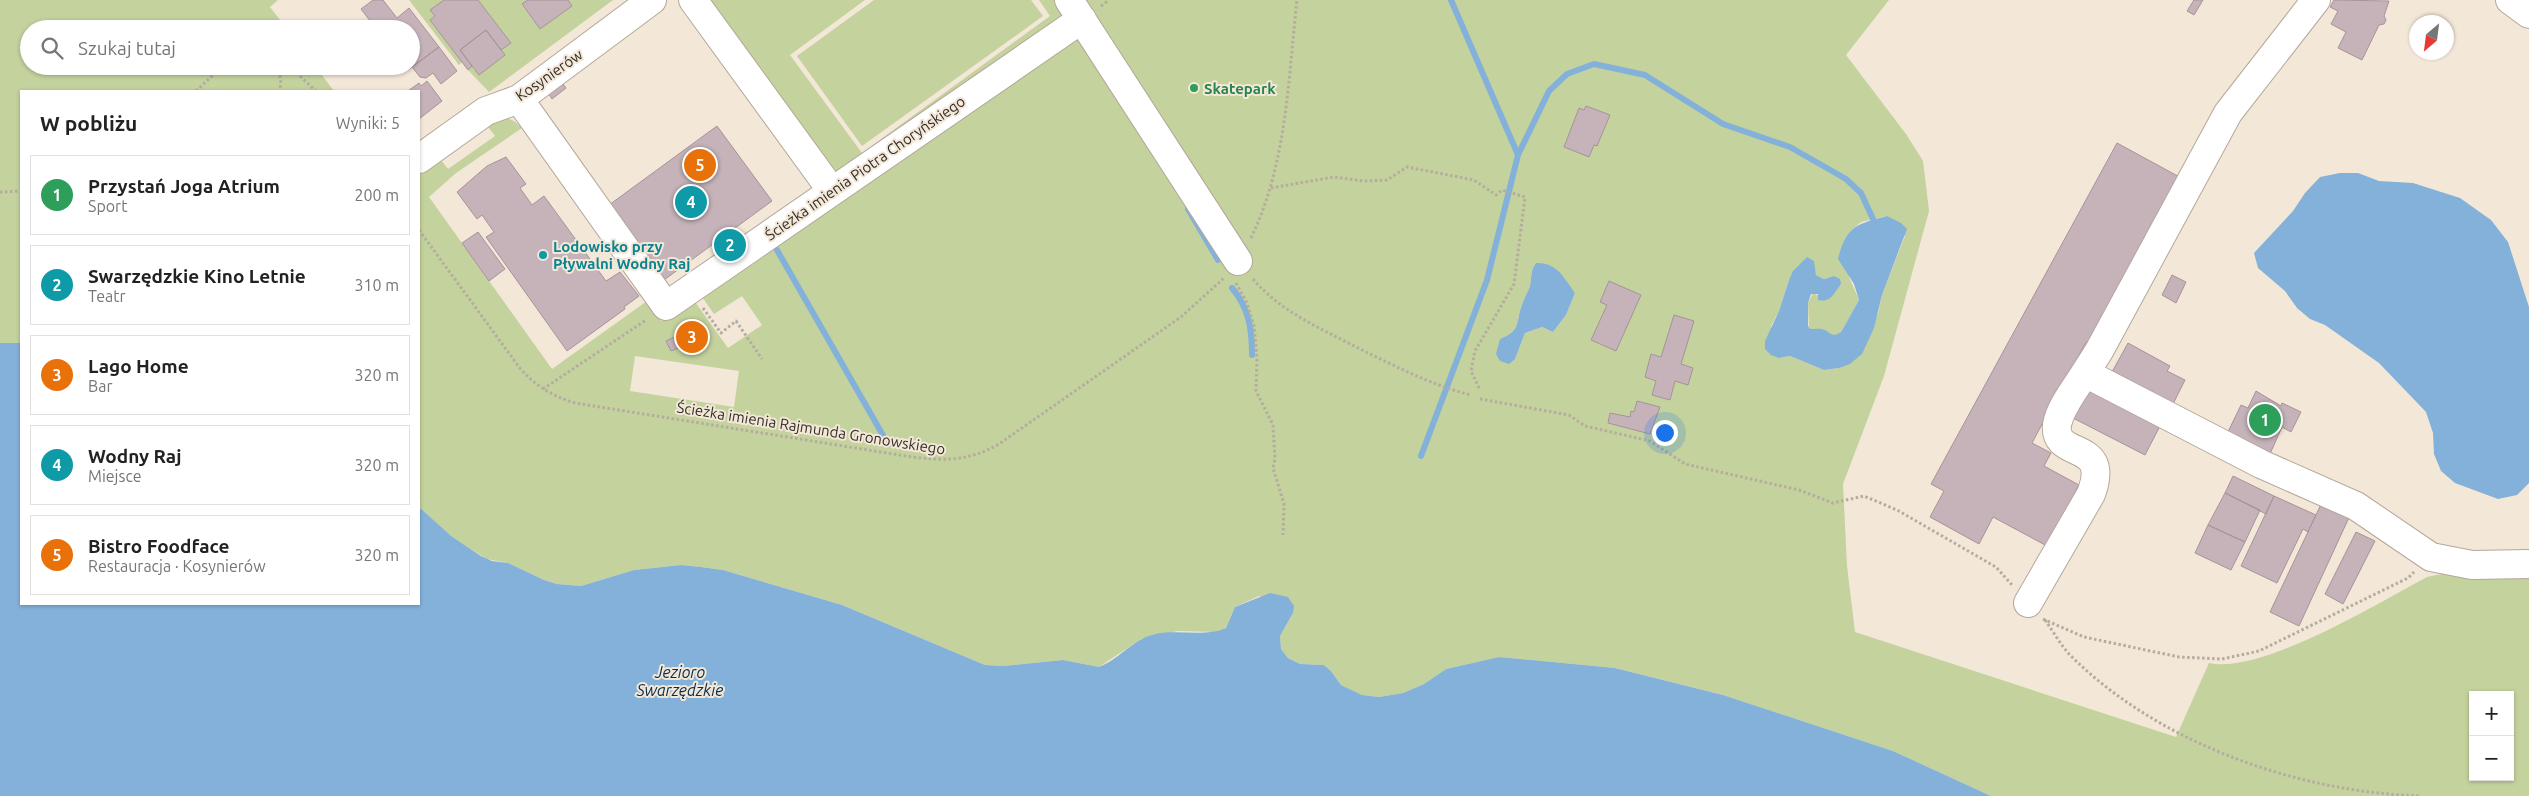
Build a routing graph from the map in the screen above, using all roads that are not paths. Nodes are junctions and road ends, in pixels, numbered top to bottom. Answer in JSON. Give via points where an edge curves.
{"nodes":[{"id":1,"x":652,"y":0,"type":"edge"},
{"id":2,"x":693,"y":0,"type":"edge"},
{"id":3,"x":2316,"y":0,"type":"edge"},
{"id":4,"x":2510,"y":0,"type":"edge"},
{"id":5,"x":1076,"y":10,"type":"edge"},
{"id":6,"x":2529,"y":14,"type":"edge"},
{"id":7,"x":519,"y":99,"type":"junction"},
{"id":8,"x":420,"y":159,"type":"edge"},
{"id":9,"x":832,"y":191,"type":"junction"},
{"id":10,"x":1236,"y":270,"type":"road end"},
{"id":11,"x":2085,"y":372,"type":"junction"},
{"id":12,"x":2529,"y":564,"type":"edge"},
{"id":13,"x":2036,"y":611,"type":"road end"}],
"edges":[{"from":1,"to":7,"type":"street","name":"Kosynierów"},
{"from":2,"to":9,"type":"street"},
{"from":3,"to":11,"type":"street","via":[[2228,113]]},
{"from":4,"to":6,"type":"street"},
{"from":5,"to":9,"type":"street","name":"Ścieżka imienia Piotra Choryńskiego"},
{"from":5,"to":10,"type":"street"},
{"from":7,"to":8,"type":"street","name":"Kosynierów","via":[[486,111]]},
{"from":7,"to":9,"type":"street","name":"Ścieżka imienia Piotra Choryńskiego","via":[[666,306]]},
{"from":11,"to":12,"type":"street","via":[[2262,464],[2356,506],[2431,557],[2472,565]]},
{"from":11,"to":13,"type":"street","via":[[2063,410],[2058,434],[2062,442],[2092,459],[2097,468],[2097,479]]}]}
